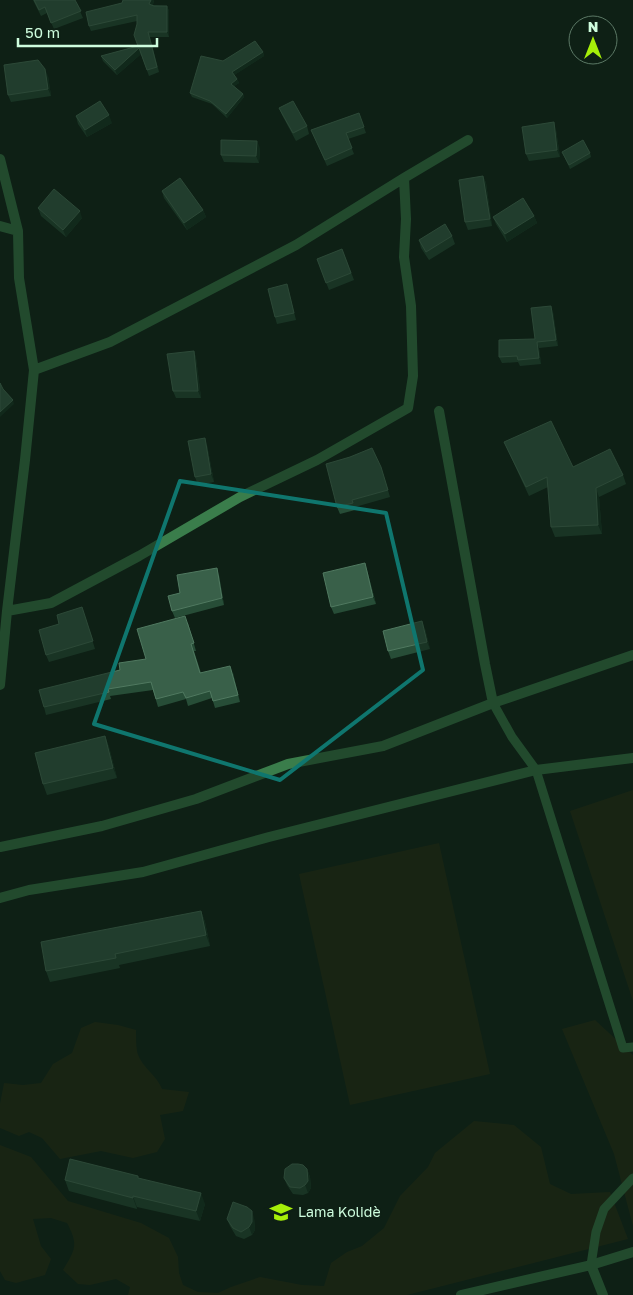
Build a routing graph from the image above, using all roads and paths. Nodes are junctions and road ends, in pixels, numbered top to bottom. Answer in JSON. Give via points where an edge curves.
{"nodes":[{"id":1,"x":468,"y":140,"type":"dead end"},
{"id":2,"x":0,"y":159,"type":"edge"},
{"id":3,"x":404,"y":178,"type":"junction"},
{"id":4,"x":0,"y":226,"type":"edge"},
{"id":5,"x":18,"y":231,"type":"junction"},
{"id":6,"x":34,"y":370,"type":"junction"},
{"id":7,"x":439,"y":411,"type":"dead end"},
{"id":8,"x":7,"y":612,"type":"junction"},
{"id":9,"x":633,"y":655,"type":"edge"},
{"id":10,"x":0,"y":685,"type":"edge"},
{"id":11,"x":493,"y":702,"type":"junction"},
{"id":12,"x":633,"y":758,"type":"edge"},
{"id":13,"x":536,"y":770,"type":"junction"},
{"id":14,"x":0,"y":847,"type":"edge"},
{"id":15,"x":0,"y":898,"type":"edge"},
{"id":16,"x":633,"y":1047,"type":"edge"},
{"id":17,"x":633,"y":1178,"type":"edge"},
{"id":18,"x":633,"y":1252,"type":"edge"},
{"id":19,"x":591,"y":1265,"type":"junction"},
{"id":20,"x":461,"y":1295,"type":"edge"},
{"id":21,"x":603,"y":1295,"type":"edge"}],
"edges":[{"from":1,"to":3,"type":"street"},
{"from":2,"to":5,"type":"street"},
{"from":3,"to":6,"type":"street","via":[[296,245],[110,342]]},
{"from":3,"to":8,"type":"street","via":[[404,257],[411,306],[413,376],[408,408],[316,460],[240,496],[52,603]]},
{"from":4,"to":5,"type":"street"},
{"from":5,"to":6,"type":"street","via":[[19,278]]},
{"from":6,"to":8,"type":"street"},
{"from":7,"to":11,"type":"street"},
{"from":8,"to":10,"type":"street"},
{"from":9,"to":11,"type":"street"},
{"from":11,"to":13,"type":"lane","via":[[512,737]]},
{"from":11,"to":14,"type":"street","via":[[383,746],[288,764],[196,799],[102,826]]},
{"from":12,"to":13,"type":"street"},
{"from":13,"to":15,"type":"street","via":[[143,872],[29,890]]},
{"from":13,"to":16,"type":"lane","via":[[623,1048]]},
{"from":17,"to":19,"type":"lane","via":[[604,1209],[596,1232]]},
{"from":18,"to":19,"type":"street"},
{"from":19,"to":20,"type":"street"},
{"from":19,"to":21,"type":"street"}]}
